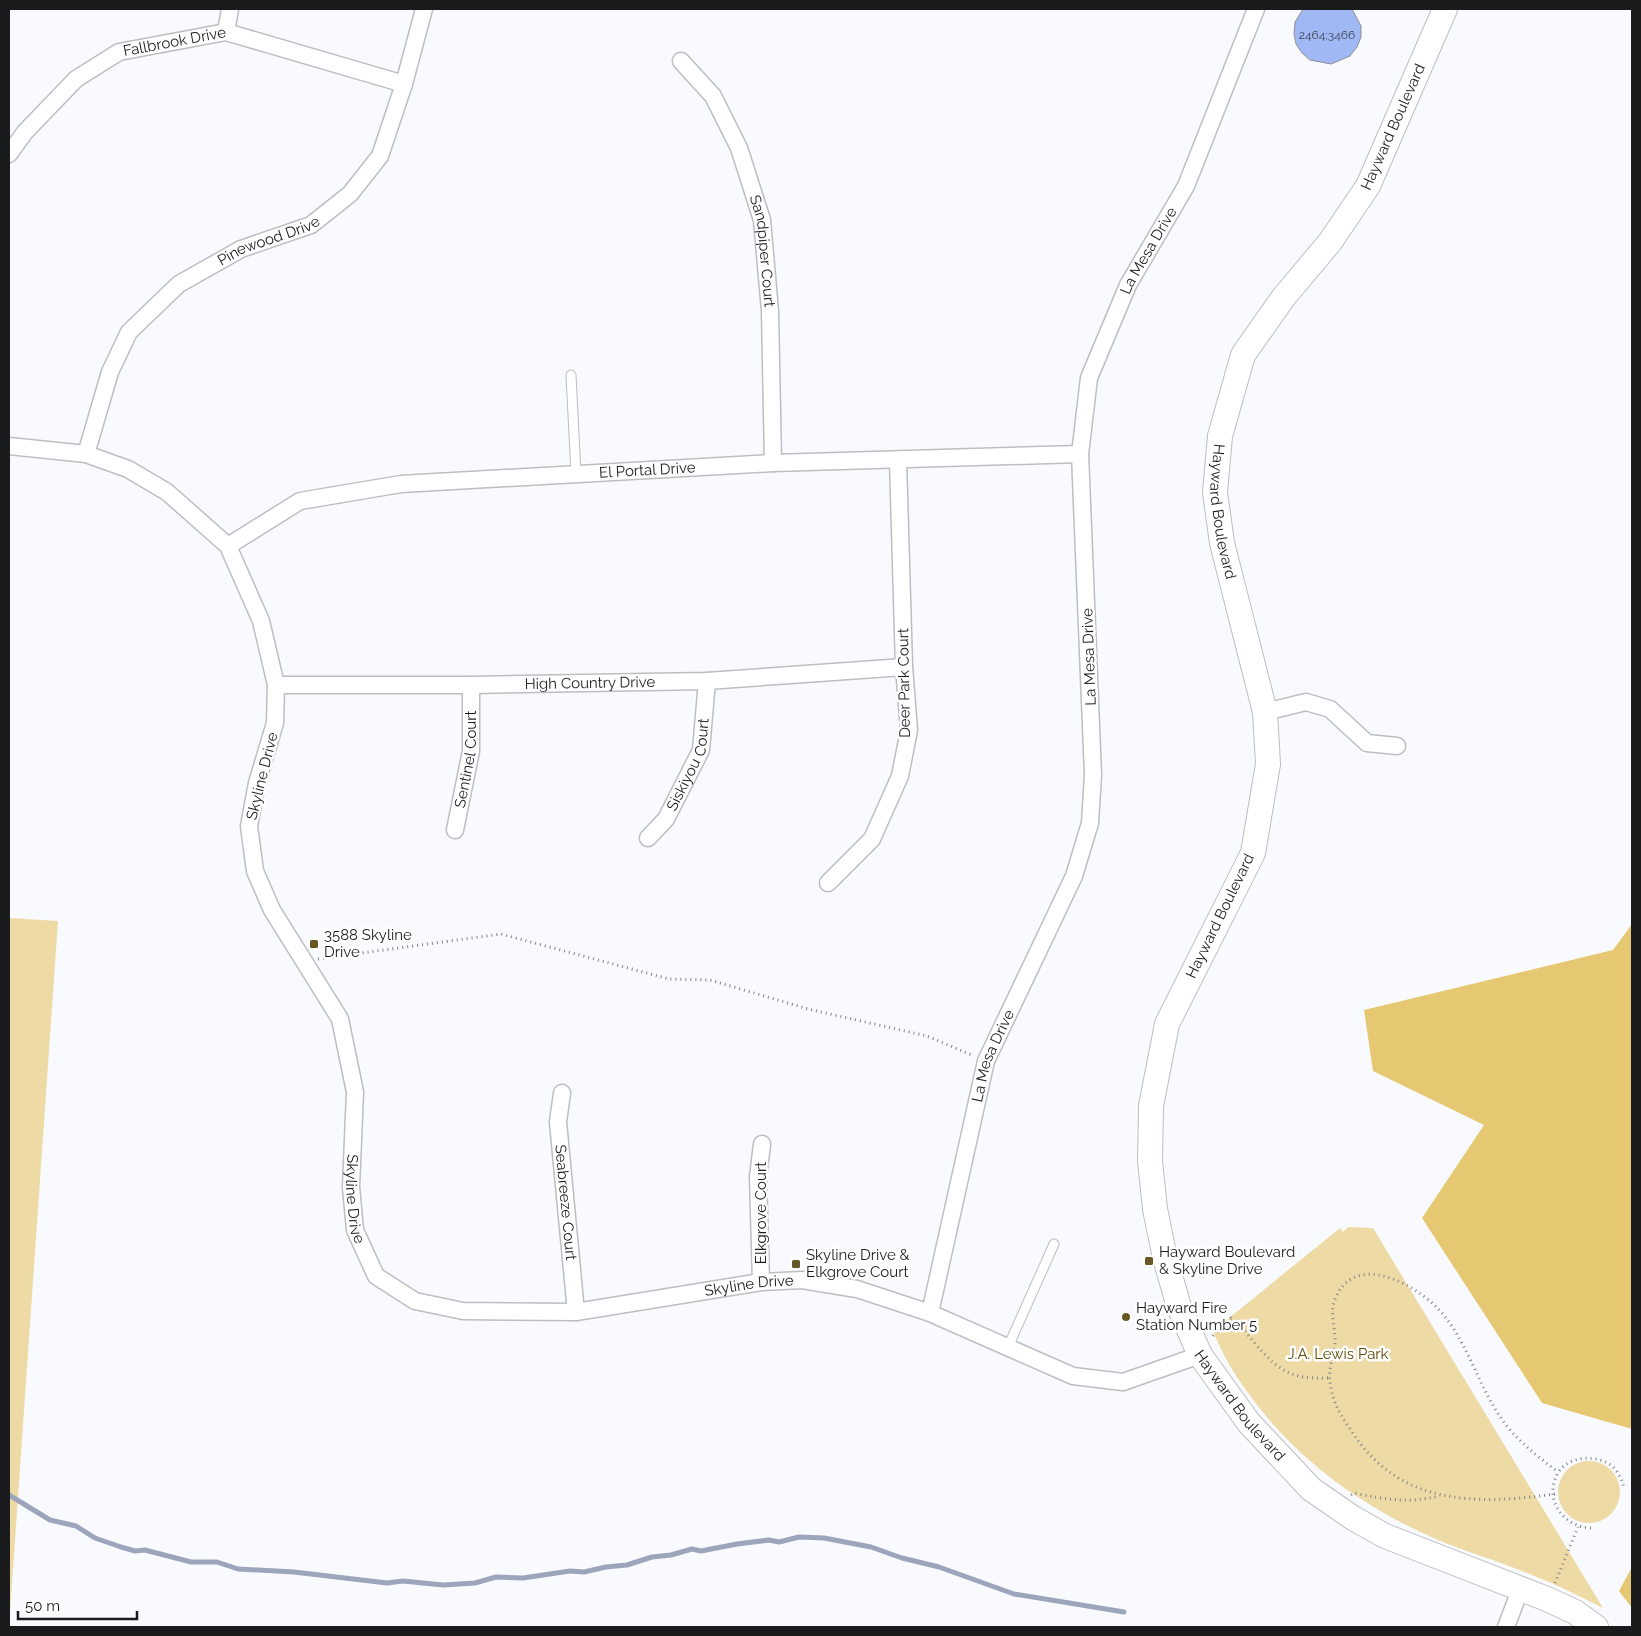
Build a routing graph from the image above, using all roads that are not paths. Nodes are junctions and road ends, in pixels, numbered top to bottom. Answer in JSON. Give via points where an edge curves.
{"nodes":[{"id":1,"x":230,"y":9,"type":"edge"},
{"id":2,"x":424,"y":9,"type":"edge"},
{"id":3,"x":1256,"y":9,"type":"edge"},
{"id":4,"x":1445,"y":9,"type":"edge"},
{"id":5,"x":226,"y":32,"type":"junction"},
{"id":6,"x":681,"y":61,"type":"dead end"},
{"id":7,"x":404,"y":84,"type":"junction"},
{"id":8,"x":9,"y":154,"type":"edge"},
{"id":9,"x":571,"y":375,"type":"dead end"},
{"id":10,"x":9,"y":446,"type":"edge"},
{"id":11,"x":86,"y":454,"type":"junction"},
{"id":12,"x":1080,"y":454,"type":"junction"},
{"id":13,"x":898,"y":460,"type":"junction"},
{"id":14,"x":773,"y":463,"type":"junction"},
{"id":15,"x":576,"y":474,"type":"junction"},
{"id":16,"x":228,"y":546,"type":"junction"},
{"id":17,"x":904,"y":667,"type":"junction"},
{"id":18,"x":707,"y":681,"type":"junction"},
{"id":19,"x":276,"y":685,"type":"junction"},
{"id":20,"x":472,"y":685,"type":"junction"},
{"id":21,"x":1265,"y":712,"type":"junction"},
{"id":22,"x":1398,"y":746,"type":"dead end"},
{"id":23,"x":455,"y":830,"type":"dead end"},
{"id":24,"x":648,"y":838,"type":"dead end"},
{"id":25,"x":828,"y":883,"type":"dead end"},
{"id":26,"x":562,"y":1093,"type":"dead end"},
{"id":27,"x":762,"y":1144,"type":"dead end"},
{"id":28,"x":1054,"y":1244,"type":"dead end"},
{"id":29,"x":762,"y":1282,"type":"junction"},
{"id":30,"x":576,"y":1312,"type":"junction"},
{"id":31,"x":930,"y":1313,"type":"junction"},
{"id":32,"x":1008,"y":1347,"type":"junction"},
{"id":33,"x":1200,"y":1355,"type":"junction"},
{"id":34,"x":1520,"y":1590,"type":"junction"},
{"id":35,"x":1506,"y":1627,"type":"edge"},
{"id":36,"x":1596,"y":1627,"type":"edge"}],
"edges":[{"from":1,"to":5,"type":"street"},
{"from":2,"to":7,"type":"street","name":"Pinewood Drive"},
{"from":3,"to":12,"type":"street","name":"La Mesa Drive","via":[[1186,186],[1128,285],[1089,378]]},
{"from":4,"to":21,"type":"main road","name":"Hayward Boulevard","via":[[1368,186],[1330,242],[1283,298],[1242,355],[1220,436],[1215,492],[1222,543]]},
{"from":5,"to":7,"type":"street","name":"Fallbrook Drive"},
{"from":5,"to":8,"type":"street","name":"Fallbrook Drive","via":[[119,52],[76,79],[25,132]]},
{"from":6,"to":14,"type":"street","name":"Sandpiper Court","via":[[713,96],[739,148],[762,220],[770,311]]},
{"from":7,"to":11,"type":"street","name":"Pinewood Drive","via":[[380,156],[350,194],[311,225],[241,249],[179,284],[129,332],[110,372]]},
{"from":9,"to":15,"type":"lane"},
{"from":10,"to":11,"type":"street","name":"Skyline Drive"},
{"from":11,"to":16,"type":"street","name":"Skyline Drive","via":[[128,469],[167,492]]},
{"from":12,"to":13,"type":"street","name":"El Portal Drive"},
{"from":12,"to":31,"type":"street","name":"La Mesa Drive","via":[[1094,775],[1090,823],[1074,876],[986,1061]]},
{"from":13,"to":14,"type":"street","name":"El Portal Drive"},
{"from":13,"to":17,"type":"street","name":"Deer Park Court"},
{"from":14,"to":15,"type":"street","name":"El Portal Drive"},
{"from":15,"to":16,"type":"street","name":"El Portal Drive","via":[[401,484],[300,501]]},
{"from":16,"to":19,"type":"street","name":"Skyline Drive","via":[[261,622]]},
{"from":17,"to":18,"type":"street","name":"High Country Drive"},
{"from":17,"to":25,"type":"street","name":"Deer Park Court","via":[[909,730],[900,776],[872,839]]},
{"from":18,"to":20,"type":"street","name":"High Country Drive"},
{"from":18,"to":24,"type":"street","name":"Siskiyou Court","via":[[701,750],[666,819]]},
{"from":19,"to":20,"type":"street","name":"High Country Drive"},
{"from":19,"to":30,"type":"street","name":"Skyline Drive","via":[[276,723],[257,784],[249,826],[255,871],[272,910],[340,1019],[356,1092],[351,1187],[355,1230],[376,1276],[414,1301],[464,1311]]},
{"from":20,"to":23,"type":"street","name":"Sentinel Court","via":[[471,751]]},
{"from":21,"to":22,"type":"street","via":[[1306,702],[1330,709],[1367,743]]},
{"from":21,"to":33,"type":"main road","name":"Hayward Boulevard","via":[[1268,764],[1253,853],[1166,1024],[1151,1106],[1150,1161],[1155,1209],[1179,1307]]},
{"from":26,"to":30,"type":"street","name":"Seabreeze Court","via":[[558,1122]]},
{"from":27,"to":29,"type":"street","name":"Elkgrove Court","via":[[758,1177]]},
{"from":28,"to":32,"type":"lane"},
{"from":29,"to":30,"type":"street","name":"Skyline Drive"},
{"from":29,"to":31,"type":"street","name":"Skyline Drive","via":[[802,1280],[857,1289]]},
{"from":31,"to":32,"type":"street","name":"Skyline Drive"},
{"from":32,"to":33,"type":"street","name":"Skyline Drive","via":[[1074,1376],[1123,1382]]},
{"from":33,"to":34,"type":"main road","name":"Hayward Boulevard","via":[[1249,1423],[1311,1489],[1385,1536]]},
{"from":34,"to":35,"type":"street"},
{"from":34,"to":36,"type":"main road","name":"Hayward Boulevard","via":[[1548,1599]]}]}
